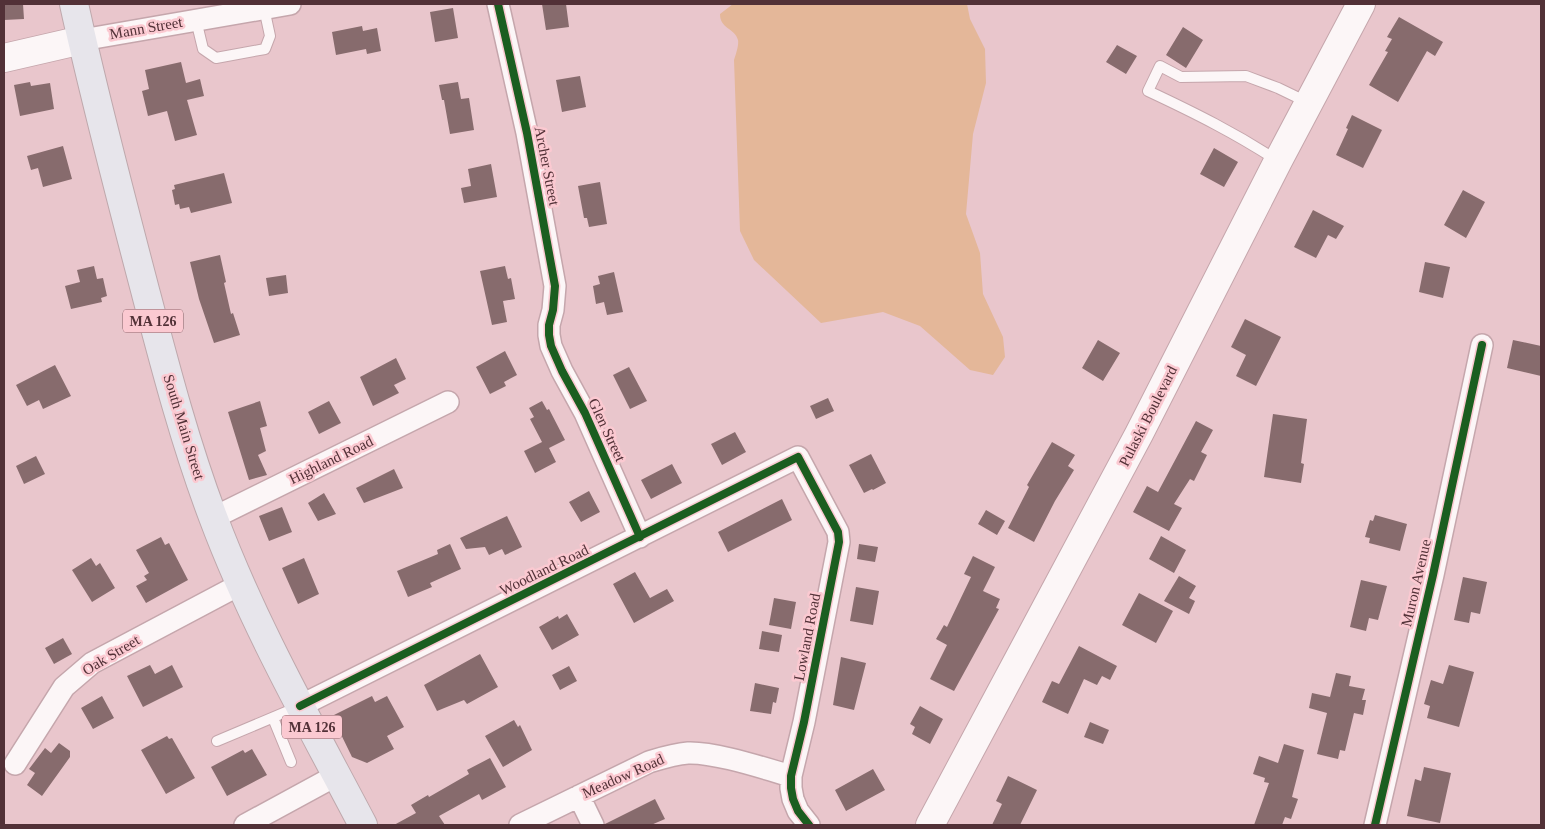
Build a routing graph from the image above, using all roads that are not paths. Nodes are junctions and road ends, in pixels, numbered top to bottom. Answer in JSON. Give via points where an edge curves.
{"nodes":[{"id":1,"x":74,"y":4,"type":"edge"},
{"id":2,"x":498,"y":4,"type":"edge"},
{"id":3,"x":1361,"y":4,"type":"edge"},
{"id":4,"x":281,"y":5,"type":"edge"},
{"id":5,"x":196,"y":20,"type":"junction"},
{"id":6,"x":82,"y":40,"type":"junction"},
{"id":7,"x":4,"y":58,"type":"edge"},
{"id":8,"x":1308,"y":103,"type":"junction"},
{"id":9,"x":1278,"y":161,"type":"junction"},
{"id":10,"x":549,"y":335,"type":"joint"},
{"id":11,"x":1482,"y":345,"type":"dead end"},
{"id":12,"x":448,"y":402,"type":"dead end"},
{"id":13,"x":798,"y":457,"type":"joint"},
{"id":14,"x":213,"y":518,"type":"junction"},
{"id":15,"x":640,"y":537,"type":"junction"},
{"id":16,"x":241,"y":584,"type":"junction"},
{"id":17,"x":300,"y":706,"type":"junction"},
{"id":18,"x":273,"y":718,"type":"junction"},
{"id":19,"x":217,"y":741,"type":"dead end"},
{"id":20,"x":291,"y":762,"type":"dead end"},
{"id":21,"x":15,"y":764,"type":"dead end"},
{"id":22,"x":337,"y":775,"type":"junction"},
{"id":23,"x":791,"y":776,"type":"junction"},
{"id":24,"x":579,"y":796,"type":"junction"},
{"id":25,"x":245,"y":825,"type":"edge"},
{"id":26,"x":363,"y":825,"type":"edge"},
{"id":27,"x":520,"y":825,"type":"edge"},
{"id":28,"x":593,"y":825,"type":"edge"},
{"id":29,"x":809,"y":825,"type":"edge"},
{"id":30,"x":930,"y":825,"type":"edge"},
{"id":31,"x":1375,"y":825,"type":"edge"}],
"edges":[{"from":1,"to":6,"type":"main road","name":"South Main Street","number":"MA 126"},
{"from":2,"to":10,"type":"street","name":"Archer Street","via":[[527,134],[555,286]]},
{"from":3,"to":8,"type":"main road","name":"Pulaski Boulevard"},
{"from":4,"to":5,"type":"street","name":"Mann Street"},
{"from":4,"to":5,"type":"lane","via":[[265,49],[216,58],[203,50]]},
{"from":5,"to":6,"type":"street","name":"Mann Street"},
{"from":6,"to":7,"type":"main road","name":"Mann Street"},
{"from":6,"to":14,"type":"main road","name":"South Main Street","number":"MA 126","via":[[157,335]]},
{"from":8,"to":9,"type":"main road","name":"Pulaski Boulevard"},
{"from":8,"to":9,"type":"lane","via":[[1246,76],[1181,77],[1160,66],[1148,92],[1236,134]]},
{"from":9,"to":30,"type":"main road","name":"Pulaski Boulevard","via":[[1139,434]]},
{"from":10,"to":15,"type":"street","name":"Glen Street","via":[[555,356],[585,414]]},
{"from":11,"to":31,"type":"street","name":"Muron Avenue"},
{"from":12,"to":14,"type":"street","name":"Highland Road"},
{"from":13,"to":15,"type":"street","name":"Woodland Road"},
{"from":13,"to":23,"type":"street","name":"Lowland Road","via":[[838,532],[840,542]]},
{"from":14,"to":16,"type":"main road","name":"South Main Street","number":"MA 126"},
{"from":15,"to":17,"type":"street","name":"Woodland Road"},
{"from":16,"to":17,"type":"main road","name":"South Main Street","number":"MA 126"},
{"from":16,"to":21,"type":"street","name":"Oak Street","via":[[92,663],[64,687]]},
{"from":17,"to":18,"type":"lane"},
{"from":17,"to":22,"type":"main road","name":"South Main Street","number":"MA 126"},
{"from":18,"to":19,"type":"lane"},
{"from":18,"to":20,"type":"lane"},
{"from":22,"to":25,"type":"street"},
{"from":22,"to":26,"type":"main road","name":"South Main Street","number":"MA 126"},
{"from":23,"to":24,"type":"street","name":"Meadow Road","via":[[688,753],[649,762]]},
{"from":23,"to":29,"type":"street","name":"Lowland Road","via":[[793,800]]},
{"from":24,"to":27,"type":"street","name":"Meadow Road"},
{"from":24,"to":28,"type":"street"}]}
